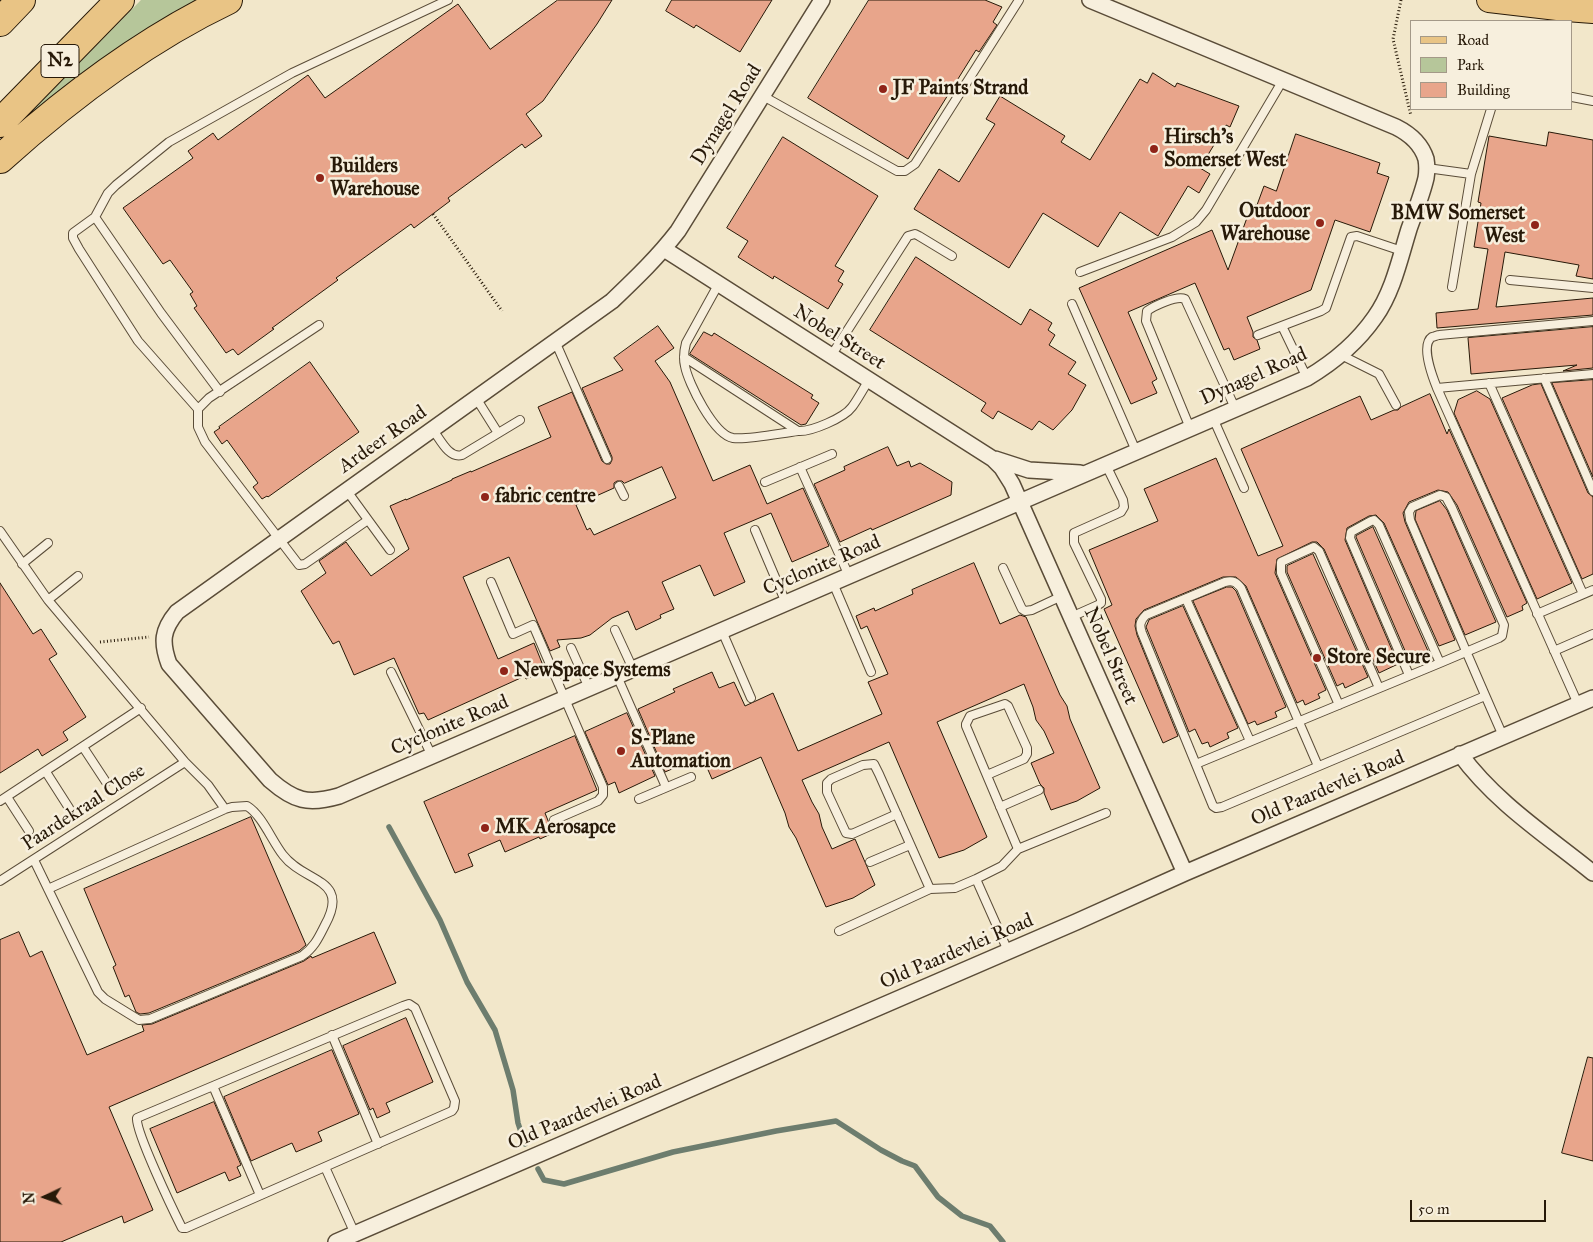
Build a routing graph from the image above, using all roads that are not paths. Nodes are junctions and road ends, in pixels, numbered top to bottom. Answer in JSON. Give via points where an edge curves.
{"nodes":[{"id":1,"x":21,"y":0,"type":"edge"},
{"id":2,"x":120,"y":0,"type":"edge"},
{"id":3,"x":228,"y":0,"type":"edge"},
{"id":4,"x":448,"y":0,"type":"edge"},
{"id":5,"x":822,"y":0,"type":"edge"},
{"id":6,"x":1019,"y":0,"type":"edge"},
{"id":7,"x":1090,"y":0,"type":"edge"},
{"id":8,"x":1489,"y":0,"type":"edge"},
{"id":9,"x":1593,"y":11,"type":"edge"},
{"id":10,"x":0,"y":22,"type":"edge"},
{"id":11,"x":1283,"y":80,"type":"junction"},
{"id":12,"x":763,"y":96,"type":"junction"},
{"id":13,"x":1573,"y":97,"type":"edge"},
{"id":14,"x":1593,"y":101,"type":"edge"},
{"id":15,"x":1491,"y":110,"type":"edge"},
{"id":16,"x":0,"y":123,"type":"edge"},
{"id":17,"x":0,"y":159,"type":"edge"},
{"id":18,"x":1427,"y":168,"type":"junction"},
{"id":19,"x":1471,"y":174,"type":"junction"},
{"id":20,"x":95,"y":216,"type":"junction"},
{"id":21,"x":664,"y":249,"type":"junction"},
{"id":22,"x":1402,"y":251,"type":"junction"},
{"id":23,"x":952,"y":256,"type":"dead end"},
{"id":24,"x":1080,"y":272,"type":"dead end"},
{"id":25,"x":1510,"y":280,"type":"dead end"},
{"id":26,"x":718,"y":285,"type":"junction"},
{"id":27,"x":1452,"y":287,"type":"dead end"},
{"id":28,"x":1593,"y":288,"type":"edge"},
{"id":29,"x":1072,"y":304,"type":"dead end"},
{"id":30,"x":1593,"y":321,"type":"edge"},
{"id":31,"x":319,"y":325,"type":"dead end"},
{"id":32,"x":1282,"y":326,"type":"junction"},
{"id":33,"x":1258,"y":335,"type":"dead end"},
{"id":34,"x":555,"y":341,"type":"junction"},
{"id":35,"x":1341,"y":355,"type":"junction"},
{"id":36,"x":831,"y":356,"type":"junction"},
{"id":37,"x":684,"y":357,"type":"junction"},
{"id":38,"x":1593,"y":374,"type":"edge"},
{"id":39,"x":1307,"y":378,"type":"junction"},
{"id":40,"x":1544,"y":378,"type":"junction"},
{"id":41,"x":869,"y":380,"type":"junction"},
{"id":42,"x":1489,"y":383,"type":"junction"},
{"id":43,"x":1437,"y":388,"type":"junction"},
{"id":44,"x":220,"y":392,"type":"junction"},
{"id":45,"x":476,"y":398,"type":"junction"},
{"id":46,"x":1396,"y":405,"type":"dead end"},
{"id":47,"x":1235,"y":408,"type":"junction"},
{"id":48,"x":198,"y":409,"type":"junction"},
{"id":49,"x":1213,"y":418,"type":"junction"},
{"id":50,"x":520,"y":420,"type":"dead end"},
{"id":51,"x":1190,"y":428,"type":"junction"},
{"id":52,"x":433,"y":430,"type":"junction"},
{"id":53,"x":798,"y":431,"type":"junction"},
{"id":54,"x":498,"y":434,"type":"junction"},
{"id":55,"x":1136,"y":451,"type":"junction"},
{"id":56,"x":832,"y":454,"type":"dead end"},
{"id":57,"x":607,"y":459,"type":"dead end"},
{"id":58,"x":993,"y":459,"type":"junction"},
{"id":59,"x":1106,"y":465,"type":"junction"},
{"id":60,"x":800,"y":467,"type":"junction"},
{"id":61,"x":1084,"y":474,"type":"junction"},
{"id":62,"x":765,"y":482,"type":"dead end"},
{"id":63,"x":619,"y":486,"type":"dead end"},
{"id":64,"x":1244,"y":488,"type":"dead end"},
{"id":65,"x":1593,"y":490,"type":"edge"},
{"id":66,"x":347,"y":491,"type":"junction"},
{"id":67,"x":624,"y":496,"type":"dead end"},
{"id":68,"x":1020,"y":503,"type":"junction"},
{"id":69,"x":368,"y":520,"type":"junction"},
{"id":70,"x":755,"y":530,"type":"dead end"},
{"id":71,"x":0,"y":531,"type":"edge"},
{"id":72,"x":278,"y":540,"type":"junction"},
{"id":73,"x":48,"y":543,"type":"dead end"},
{"id":74,"x":390,"y":550,"type":"dead end"},
{"id":75,"x":22,"y":564,"type":"junction"},
{"id":76,"x":1002,"y":568,"type":"dead end"},
{"id":77,"x":78,"y":576,"type":"dead end"},
{"id":78,"x":849,"y":576,"type":"junction"},
{"id":79,"x":491,"y":582,"type":"dead end"},
{"id":80,"x":833,"y":583,"type":"junction"},
{"id":81,"x":1593,"y":590,"type":"edge"},
{"id":82,"x":1583,"y":594,"type":"junction"},
{"id":83,"x":1062,"y":596,"type":"junction"},
{"id":84,"x":1186,"y":599,"type":"junction"},
{"id":85,"x":48,"y":600,"type":"junction"},
{"id":86,"x":786,"y":603,"type":"junction"},
{"id":87,"x":1537,"y":614,"type":"junction"},
{"id":88,"x":1071,"y":617,"type":"junction"},
{"id":89,"x":614,"y":630,"type":"dead end"},
{"id":90,"x":722,"y":631,"type":"junction"},
{"id":91,"x":1593,"y":634,"type":"edge"},
{"id":92,"x":572,"y":648,"type":"dead end"},
{"id":93,"x":1466,"y":651,"type":"junction"},
{"id":94,"x":1554,"y":651,"type":"junction"},
{"id":95,"x":1440,"y":663,"type":"junction"},
{"id":96,"x":633,"y":670,"type":"junction"},
{"id":97,"x":391,"y":672,"type":"dead end"},
{"id":98,"x":871,"y":672,"type":"dead end"},
{"id":99,"x":1409,"y":675,"type":"junction"},
{"id":100,"x":617,"y":676,"type":"junction"},
{"id":101,"x":179,"y":677,"type":"joint"},
{"id":102,"x":589,"y":688,"type":"junction"},
{"id":103,"x":1379,"y":688,"type":"junction"},
{"id":104,"x":1485,"y":696,"type":"junction"},
{"id":105,"x":751,"y":698,"type":"dead end"},
{"id":106,"x":1593,"y":698,"type":"edge"},
{"id":107,"x":565,"y":699,"type":"junction"},
{"id":108,"x":1578,"y":704,"type":"junction"},
{"id":109,"x":1338,"y":705,"type":"junction"},
{"id":110,"x":141,"y":708,"type":"junction"},
{"id":111,"x":1298,"y":721,"type":"junction"},
{"id":112,"x":1503,"y":736,"type":"junction"},
{"id":113,"x":1250,"y":741,"type":"junction"},
{"id":114,"x":83,"y":747,"type":"junction"},
{"id":115,"x":1460,"y":754,"type":"junction"},
{"id":116,"x":432,"y":756,"type":"junction"},
{"id":117,"x":185,"y":762,"type":"junction"},
{"id":118,"x":1196,"y":764,"type":"junction"},
{"id":119,"x":1318,"y":766,"type":"junction"},
{"id":120,"x":46,"y":772,"type":"junction"},
{"id":121,"x":987,"y":775,"type":"junction"},
{"id":122,"x":691,"y":777,"type":"dead end"},
{"id":123,"x":106,"y":782,"type":"dead end"},
{"id":124,"x":666,"y":787,"type":"junction"},
{"id":125,"x":1040,"y":790,"type":"dead end"},
{"id":126,"x":639,"y":798,"type":"dead end"},
{"id":127,"x":3,"y":799,"type":"edge"},
{"id":128,"x":1000,"y":807,"type":"junction"},
{"id":129,"x":69,"y":808,"type":"dead end"},
{"id":130,"x":226,"y":809,"type":"junction"},
{"id":131,"x":1106,"y":813,"type":"dead end"},
{"id":132,"x":897,"y":814,"type":"junction"},
{"id":133,"x":554,"y":820,"type":"dead end"},
{"id":134,"x":28,"y":831,"type":"dead end"},
{"id":135,"x":910,"y":845,"type":"junction"},
{"id":136,"x":1018,"y":849,"type":"junction"},
{"id":137,"x":34,"y":860,"type":"junction"},
{"id":138,"x":870,"y":862,"type":"dead end"},
{"id":139,"x":1185,"y":873,"type":"junction"},
{"id":140,"x":1593,"y":873,"type":"edge"},
{"id":141,"x":976,"y":879,"type":"junction"},
{"id":142,"x":0,"y":882,"type":"edge"},
{"id":143,"x":48,"y":889,"type":"junction"},
{"id":144,"x":930,"y":889,"type":"junction"},
{"id":145,"x":840,"y":931,"type":"dead end"},
{"id":146,"x":1008,"y":952,"type":"junction"},
{"id":147,"x":332,"y":1035,"type":"junction"},
{"id":148,"x":213,"y":1086,"type":"junction"},
{"id":149,"x":378,"y":1144,"type":"junction"},
{"id":150,"x":325,"y":1167,"type":"junction"},
{"id":151,"x":260,"y":1195,"type":"junction"},
{"id":152,"x":355,"y":1234,"type":"junction"},
{"id":153,"x":336,"y":1242,"type":"edge"}],
"edges":[{"from":1,"to":10,"type":"highway"},
{"from":2,"to":16,"type":"highway","number":"N2"},
{"from":3,"to":17,"type":"highway","via":[[179,26],[104,75],[63,104]]},
{"from":4,"to":20,"type":"lane","via":[[292,73],[169,142],[116,185]]},
{"from":5,"to":12,"type":"street","name":"Dynagel Road"},
{"from":6,"to":12,"type":"lane","via":[[915,164],[905,171],[897,171]]},
{"from":7,"to":11,"type":"street"},
{"from":8,"to":9,"type":"main road"},
{"from":11,"to":18,"type":"street","via":[[1407,132],[1422,148]]},
{"from":11,"to":24,"type":"lane","via":[[1196,222],[1172,237]]},
{"from":12,"to":21,"type":"street","name":"Dynagel Road"},
{"from":13,"to":14,"type":"lane"},
{"from":15,"to":19,"type":"lane"},
{"from":18,"to":19,"type":"lane"},
{"from":18,"to":22,"type":"street","name":"Dynagel Road"},
{"from":19,"to":27,"type":"lane"},
{"from":20,"to":44,"type":"lane"},
{"from":20,"to":48,"type":"lane","via":[[73,233],[74,241],[138,341]]},
{"from":21,"to":26,"type":"street","name":"Nobel Street"},
{"from":21,"to":34,"type":"street","name":"Ardeer Road","via":[[612,301]]},
{"from":22,"to":32,"type":"lane","via":[[1351,236],[1326,308]]},
{"from":22,"to":35,"type":"street","name":"Dynagel Road","via":[[1379,311]]},
{"from":23,"to":36,"type":"lane","via":[[915,234],[908,236]]},
{"from":25,"to":28,"type":"lane"},
{"from":26,"to":36,"type":"street","name":"Nobel Street"},
{"from":26,"to":37,"type":"lane","via":[[686,343]]},
{"from":29,"to":55,"type":"lane"},
{"from":30,"to":43,"type":"lane","via":[[1432,337],[1428,356]]},
{"from":31,"to":44,"type":"lane"},
{"from":32,"to":33,"type":"lane"},
{"from":32,"to":39,"type":"lane"},
{"from":34,"to":45,"type":"street","name":"Ardeer Road"},
{"from":34,"to":57,"type":"lane"},
{"from":35,"to":39,"type":"street","name":"Dynagel Road"},
{"from":35,"to":46,"type":"lane","via":[[1379,374]]},
{"from":36,"to":41,"type":"street","name":"Nobel Street"},
{"from":37,"to":53,"type":"lane"},
{"from":37,"to":53,"type":"lane","via":[[685,368],[697,396],[726,436]]},
{"from":38,"to":40,"type":"lane"},
{"from":39,"to":47,"type":"street","name":"Dynagel Road"},
{"from":40,"to":42,"type":"lane"},
{"from":40,"to":65,"type":"lane"},
{"from":41,"to":53,"type":"lane","via":[[848,411],[810,430]]},
{"from":41,"to":58,"type":"street","name":"Nobel Street"},
{"from":42,"to":43,"type":"lane"},
{"from":42,"to":82,"type":"lane"},
{"from":43,"to":87,"type":"lane"},
{"from":44,"to":48,"type":"lane"},
{"from":45,"to":52,"type":"street","name":"Ardeer Road"},
{"from":45,"to":54,"type":"lane"},
{"from":47,"to":49,"type":"street","name":"Dynagel Road"},
{"from":47,"to":51,"type":"lane","via":[[1185,299],[1179,297],[1152,307],[1147,311],[1146,321]]},
{"from":48,"to":72,"type":"lane","via":[[198,427],[205,442]]},
{"from":49,"to":51,"type":"street","name":"Dynagel Road"},
{"from":49,"to":64,"type":"lane"},
{"from":50,"to":54,"type":"lane"},
{"from":51,"to":55,"type":"street","name":"Dynagel Road"},
{"from":52,"to":54,"type":"lane","via":[[455,456]]},
{"from":52,"to":66,"type":"street","name":"Ardeer Road"},
{"from":55,"to":59,"type":"street","name":"Dynagel Road"},
{"from":56,"to":60,"type":"lane"},
{"from":58,"to":61,"type":"street","name":"Nobel Street","via":[[1029,470]]},
{"from":58,"to":68,"type":"street","name":"Nobel Street","via":[[1008,475]]},
{"from":59,"to":61,"type":"street","name":"Dynagel Road"},
{"from":59,"to":88,"type":"lane","via":[[1124,507],[1121,512],[1074,533],[1074,543],[1101,600],[1100,604]]},
{"from":60,"to":62,"type":"lane"},
{"from":60,"to":78,"type":"lane"},
{"from":61,"to":68,"type":"street","name":"Dynagel Road"},
{"from":63,"to":67,"type":"lane"},
{"from":66,"to":69,"type":"lane"},
{"from":66,"to":72,"type":"street","name":"Ardeer Road"},
{"from":68,"to":78,"type":"street","name":"Cyclonite Road"},
{"from":68,"to":83,"type":"street","name":"Nobel Street"},
{"from":69,"to":72,"type":"lane","via":[[302,565],[296,563]]},
{"from":69,"to":74,"type":"lane"},
{"from":70,"to":86,"type":"lane"},
{"from":71,"to":75,"type":"lane"},
{"from":72,"to":101,"type":"street","name":"Ardeer Road","via":[[177,612],[168,622],[164,649],[169,664]]},
{"from":73,"to":75,"type":"lane"},
{"from":75,"to":85,"type":"lane"},
{"from":76,"to":83,"type":"lane","via":[[1025,611]]},
{"from":77,"to":85,"type":"lane"},
{"from":78,"to":80,"type":"street","name":"Cyclonite Road"},
{"from":79,"to":107,"type":"lane","via":[[512,634],[533,625]]},
{"from":80,"to":86,"type":"street","name":"Cyclonite Road"},
{"from":80,"to":98,"type":"lane"},
{"from":81,"to":82,"type":"lane"},
{"from":82,"to":87,"type":"lane"},
{"from":83,"to":88,"type":"street","name":"Nobel Street"},
{"from":84,"to":111,"type":"lane","via":[[1225,582],[1237,583]]},
{"from":84,"to":113,"type":"lane"},
{"from":84,"to":118,"type":"lane","via":[[1146,615],[1141,619],[1140,628]]},
{"from":85,"to":110,"type":"lane"},
{"from":86,"to":90,"type":"street","name":"Cyclonite Road"},
{"from":87,"to":94,"type":"lane"},
{"from":88,"to":139,"type":"street","name":"Nobel Street"},
{"from":89,"to":96,"type":"lane"},
{"from":90,"to":96,"type":"street","name":"Cyclonite Road"},
{"from":90,"to":105,"type":"lane"},
{"from":91,"to":94,"type":"lane"},
{"from":92,"to":102,"type":"lane"},
{"from":93,"to":93,"type":"lane","via":[[1409,516],[1412,507],[1440,495],[1446,497],[1452,508],[1504,625],[1504,633],[1499,638]]},
{"from":93,"to":95,"type":"lane"},
{"from":93,"to":104,"type":"lane"},
{"from":94,"to":108,"type":"lane"},
{"from":95,"to":99,"type":"lane"},
{"from":95,"to":99,"type":"lane","via":[[1378,525],[1371,521],[1351,532],[1350,538]]},
{"from":96,"to":100,"type":"street","name":"Cyclonite Road"},
{"from":97,"to":116,"type":"lane"},
{"from":99,"to":103,"type":"lane"},
{"from":100,"to":102,"type":"street","name":"Cyclonite Road"},
{"from":100,"to":124,"type":"lane"},
{"from":101,"to":116,"type":"street","name":"Cyclonite Road","via":[[270,780],[284,792],[301,799],[321,801],[339,796]]},
{"from":102,"to":107,"type":"street","name":"Cyclonite Road"},
{"from":103,"to":109,"type":"lane"},
{"from":103,"to":109,"type":"lane","via":[[1319,551],[1309,549],[1281,562],[1281,573]]},
{"from":104,"to":112,"type":"lane"},
{"from":104,"to":119,"type":"lane"},
{"from":106,"to":108,"type":"street","name":"Old Paardevlei Road"},
{"from":107,"to":116,"type":"street","name":"Cyclonite Road"},
{"from":107,"to":133,"type":"lane","via":[[604,791],[598,801]]},
{"from":108,"to":112,"type":"street","name":"Old Paardevlei Road"},
{"from":109,"to":111,"type":"lane"},
{"from":110,"to":114,"type":"lane"},
{"from":110,"to":117,"type":"lane"},
{"from":111,"to":113,"type":"lane"},
{"from":111,"to":119,"type":"lane"},
{"from":112,"to":115,"type":"street","name":"Old Paardevlei Road"},
{"from":113,"to":118,"type":"lane"},
{"from":114,"to":120,"type":"lane"},
{"from":114,"to":123,"type":"lane"},
{"from":115,"to":139,"type":"street","name":"Old Paardevlei Road"},
{"from":115,"to":140,"type":"street","via":[[1495,795]]},
{"from":117,"to":130,"type":"lane"},
{"from":117,"to":137,"type":"lane","name":"Paardekraal Close"},
{"from":118,"to":119,"type":"lane","via":[[1213,806],[1218,808]]},
{"from":120,"to":127,"type":"lane"},
{"from":120,"to":129,"type":"lane"},
{"from":121,"to":121,"type":"lane","via":[[1024,759],[1027,754],[1008,706],[1004,704],[970,716],[966,721]]},
{"from":121,"to":128,"type":"lane"},
{"from":122,"to":124,"type":"lane"},
{"from":124,"to":126,"type":"lane"},
{"from":125,"to":128,"type":"lane"},
{"from":127,"to":134,"type":"lane"},
{"from":128,"to":136,"type":"lane"},
{"from":130,"to":143,"type":"lane"},
{"from":130,"to":143,"type":"lane","via":[[240,806],[252,809],[284,856],[331,892],[331,914],[314,946],[302,956],[150,1019],[139,1020],[98,992]]},
{"from":131,"to":136,"type":"lane"},
{"from":132,"to":132,"type":"lane","via":[[852,834],[846,833],[827,792],[827,783],[863,765],[874,764]]},
{"from":132,"to":135,"type":"lane"},
{"from":135,"to":138,"type":"lane"},
{"from":135,"to":144,"type":"lane"},
{"from":136,"to":141,"type":"lane","via":[[1002,866]]},
{"from":137,"to":142,"type":"lane","name":"Paardekraal Close"},
{"from":137,"to":143,"type":"lane"},
{"from":139,"to":146,"type":"street","name":"Old Paardevlei Road"},
{"from":141,"to":144,"type":"lane","via":[[955,888]]},
{"from":141,"to":146,"type":"lane"},
{"from":144,"to":145,"type":"lane"},
{"from":146,"to":152,"type":"street","name":"Old Paardevlei Road"},
{"from":147,"to":148,"type":"lane"},
{"from":147,"to":149,"type":"lane"},
{"from":147,"to":149,"type":"lane","via":[[409,1004],[415,1008],[431,1043],[455,1101],[454,1108]]},
{"from":148,"to":151,"type":"lane"},
{"from":148,"to":151,"type":"lane","via":[[139,1117],[136,1124],[145,1146],[182,1228]]},
{"from":149,"to":150,"type":"lane"},
{"from":150,"to":151,"type":"lane"},
{"from":150,"to":152,"type":"lane"},
{"from":152,"to":153,"type":"street","name":"Old Paardevlei Road"}]}
